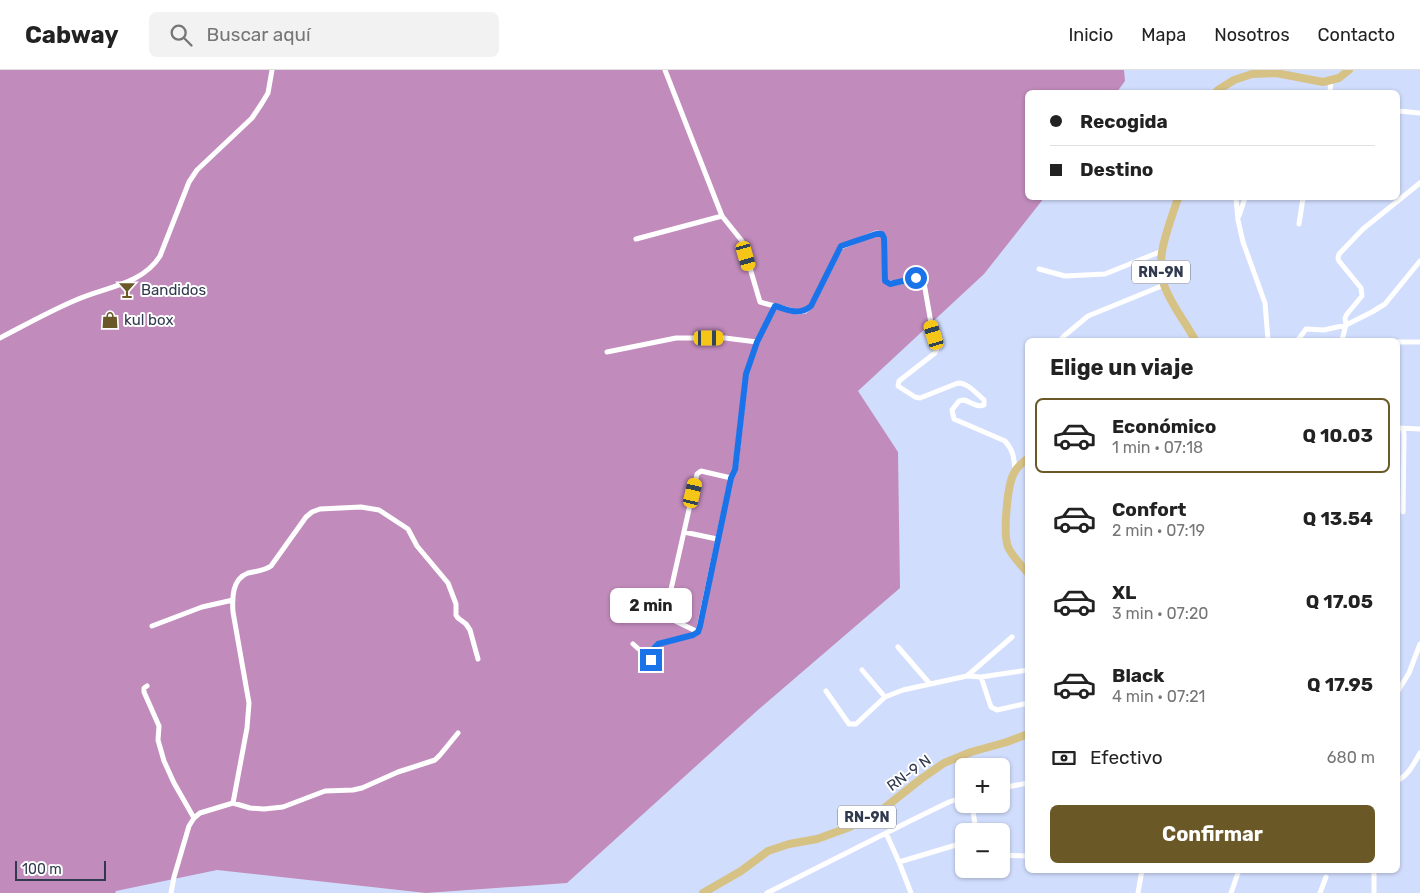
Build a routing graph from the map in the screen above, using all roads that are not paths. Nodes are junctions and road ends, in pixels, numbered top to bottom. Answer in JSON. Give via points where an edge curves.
{"nodes":[{"id":1,"x":272,"y":70,"type":"edge"},
{"id":2,"x":665,"y":70,"type":"edge"},
{"id":3,"x":1349,"y":70,"type":"edge"},
{"id":4,"x":1331,"y":81,"type":"junction"},
{"id":5,"x":1218,"y":90,"type":"edge"},
{"id":6,"x":1330,"y":90,"type":"edge"},
{"id":7,"x":1400,"y":111,"type":"edge"},
{"id":8,"x":1420,"y":113,"type":"edge"},
{"id":9,"x":1420,"y":183,"type":"edge"},
{"id":10,"x":1400,"y":199,"type":"edge"},
{"id":11,"x":1177,"y":200,"type":"edge"},
{"id":12,"x":1236,"y":200,"type":"edge"},
{"id":13,"x":1244,"y":200,"type":"edge"},
{"id":14,"x":1304,"y":200,"type":"edge"},
{"id":15,"x":1398,"y":200,"type":"edge"},
{"id":16,"x":722,"y":216,"type":"junction"},
{"id":17,"x":1238,"y":220,"type":"junction"},
{"id":18,"x":1299,"y":224,"type":"dead end"},
{"id":19,"x":636,"y":239,"type":"dead end"},
{"id":20,"x":1162,"y":251,"type":"junction"},
{"id":21,"x":1420,"y":261,"type":"edge"},
{"id":22,"x":1039,"y":269,"type":"dead end"},
{"id":23,"x":1164,"y":285,"type":"junction"},
{"id":24,"x":775,"y":306,"type":"junction"},
{"id":25,"x":1346,"y":325,"type":"junction"},
{"id":26,"x":0,"y":338,"type":"edge"},
{"id":27,"x":1062,"y":338,"type":"edge"},
{"id":28,"x":1193,"y":338,"type":"edge"},
{"id":29,"x":1268,"y":338,"type":"edge"},
{"id":30,"x":1299,"y":338,"type":"edge"},
{"id":31,"x":1343,"y":338,"type":"edge"},
{"id":32,"x":757,"y":342,"type":"junction"},
{"id":33,"x":1400,"y":342,"type":"edge"},
{"id":34,"x":1420,"y":342,"type":"edge"},
{"id":35,"x":607,"y":352,"type":"dead end"},
{"id":36,"x":1400,"y":428,"type":"edge"},
{"id":37,"x":1420,"y":429,"type":"edge"},
{"id":38,"x":1025,"y":461,"type":"edge"},
{"id":39,"x":1015,"y":472,"type":"junction"},
{"id":40,"x":731,"y":478,"type":"junction"},
{"id":41,"x":1403,"y":512,"type":"dead end"},
{"id":42,"x":684,"y":532,"type":"junction"},
{"id":43,"x":717,"y":539,"type":"junction"},
{"id":44,"x":1025,"y":569,"type":"edge"},
{"id":45,"x":233,"y":600,"type":"junction"},
{"id":46,"x":152,"y":626,"type":"dead end"},
{"id":47,"x":698,"y":632,"type":"junction"},
{"id":48,"x":1012,"y":637,"type":"dead end"},
{"id":49,"x":633,"y":644,"type":"dead end"},
{"id":50,"x":1420,"y":644,"type":"edge"},
{"id":51,"x":898,"y":647,"type":"dead end"},
{"id":52,"x":478,"y":659,"type":"dead end"},
{"id":53,"x":862,"y":670,"type":"dead end"},
{"id":54,"x":1025,"y":670,"type":"edge"},
{"id":55,"x":967,"y":676,"type":"junction"},
{"id":56,"x":981,"y":677,"type":"junction"},
{"id":57,"x":930,"y":684,"type":"junction"},
{"id":58,"x":147,"y":686,"type":"dead end"},
{"id":59,"x":1400,"y":688,"type":"edge"},
{"id":60,"x":826,"y":691,"type":"dead end"},
{"id":61,"x":885,"y":697,"type":"junction"},
{"id":62,"x":1025,"y":704,"type":"edge"},
{"id":63,"x":458,"y":733,"type":"dead end"},
{"id":64,"x":1025,"y":735,"type":"edge"},
{"id":65,"x":1420,"y":753,"type":"edge"},
{"id":66,"x":1400,"y":779,"type":"edge"},
{"id":67,"x":1025,"y":784,"type":"edge"},
{"id":68,"x":1010,"y":786,"type":"edge"},
{"id":69,"x":955,"y":800,"type":"edge"},
{"id":70,"x":233,"y":803,"type":"junction"},
{"id":71,"x":194,"y":818,"type":"junction"},
{"id":72,"x":886,"y":833,"type":"junction"},
{"id":73,"x":955,"y":845,"type":"edge"},
{"id":74,"x":1010,"y":855,"type":"edge"},
{"id":75,"x":1025,"y":856,"type":"edge"},
{"id":76,"x":900,"y":862,"type":"junction"},
{"id":77,"x":1141,"y":873,"type":"edge"},
{"id":78,"x":1238,"y":873,"type":"edge"},
{"id":79,"x":1374,"y":873,"type":"edge"},
{"id":80,"x":1326,"y":877,"type":"dead end"},
{"id":81,"x":171,"y":893,"type":"edge"},
{"id":82,"x":703,"y":893,"type":"edge"},
{"id":83,"x":767,"y":893,"type":"edge"},
{"id":84,"x":911,"y":893,"type":"edge"},
{"id":85,"x":1138,"y":893,"type":"edge"},
{"id":86,"x":1232,"y":893,"type":"edge"},
{"id":87,"x":1320,"y":893,"type":"edge"},
{"id":88,"x":1374,"y":893,"type":"edge"}],
"edges":[{"from":1,"to":26,"type":"street","via":[[268,93],[252,118],[197,170],[189,182],[155,265],[129,281],[77,299]]},
{"from":2,"to":16,"type":"street"},
{"from":3,"to":4,"type":"main road"},
{"from":4,"to":5,"type":"main road","via":[[1276,73],[1252,74]]},
{"from":4,"to":6,"type":"street"},
{"from":7,"to":8,"type":"street"},
{"from":9,"to":10,"type":"street"},
{"from":11,"to":20,"type":"main road","number":"RN-9N"},
{"from":12,"to":17,"type":"street"},
{"from":13,"to":17,"type":"street"},
{"from":14,"to":18,"type":"street"},
{"from":15,"to":25,"type":"street","via":[[1363,228],[1338,258],[1362,292],[1347,314]]},
{"from":16,"to":19,"type":"street"},
{"from":16,"to":24,"type":"street","via":[[742,241],[760,302]]},
{"from":17,"to":29,"type":"street","via":[[1265,303]]},
{"from":20,"to":22,"type":"street","via":[[1105,274],[1066,276]]},
{"from":20,"to":23,"type":"main road","number":"RN-9N"},
{"from":21,"to":25,"type":"street","via":[[1385,304]]},
{"from":23,"to":27,"type":"street","via":[[1088,316]]},
{"from":23,"to":28,"type":"main road","number":"RN-9N"},
{"from":24,"to":32,"type":"street"},
{"from":24,"to":39,"type":"street","via":[[805,311],[811,306],[841,246],[882,234],[885,281],[890,284],[922,279],[938,347],[935,353],[899,381],[898,386],[920,398],[958,383],[967,385],[984,400],[984,405],[959,401],[952,410],[954,419],[1005,441],[1013,454]]},
{"from":25,"to":30,"type":"street","via":[[1324,330],[1306,329]]},
{"from":25,"to":31,"type":"street"},
{"from":32,"to":35,"type":"street","via":[[676,338]]},
{"from":32,"to":40,"type":"street","via":[[746,374],[735,470]]},
{"from":33,"to":34,"type":"street"},
{"from":36,"to":37,"type":"street"},
{"from":36,"to":41,"type":"street","via":[[1404,435]]},
{"from":38,"to":39,"type":"main road"},
{"from":39,"to":44,"type":"main road","via":[[1006,515],[1007,542]]},
{"from":40,"to":42,"type":"street","via":[[698,472]]},
{"from":40,"to":43,"type":"street"},
{"from":42,"to":43,"type":"street"},
{"from":42,"to":47,"type":"street","via":[[666,612],[672,619]]},
{"from":43,"to":47,"type":"street"},
{"from":45,"to":46,"type":"street","via":[[202,607]]},
{"from":45,"to":52,"type":"street","via":[[235,586],[241,578],[272,566],[312,512],[361,507],[379,510],[408,529],[448,583],[456,604],[456,615],[470,630]]},
{"from":45,"to":70,"type":"street","via":[[249,704]]},
{"from":47,"to":49,"type":"street","via":[[658,644],[654,648],[653,660]]},
{"from":48,"to":55,"type":"street"},
{"from":50,"to":59,"type":"street"},
{"from":51,"to":57,"type":"street"},
{"from":53,"to":61,"type":"street"},
{"from":54,"to":56,"type":"street"},
{"from":55,"to":56,"type":"street"},
{"from":55,"to":57,"type":"street"},
{"from":56,"to":62,"type":"street","via":[[993,710]]},
{"from":57,"to":61,"type":"street"},
{"from":58,"to":71,"type":"street","via":[[144,692],[159,726],[161,753]]},
{"from":60,"to":61,"type":"street","via":[[852,725]]},
{"from":63,"to":70,"type":"street","via":[[435,760],[362,788],[325,791],[283,807],[257,808]]},
{"from":64,"to":82,"type":"main road","name":"RN-9 N","number":"RN-9N","via":[[944,764],[883,809],[850,827],[817,839],[768,850],[741,871]]},
{"from":65,"to":66,"type":"street"},
{"from":67,"to":68,"type":"street"},
{"from":69,"to":72,"type":"street"},
{"from":70,"to":71,"type":"street","via":[[203,811]]},
{"from":71,"to":81,"type":"street"},
{"from":72,"to":76,"type":"street"},
{"from":72,"to":83,"type":"street"},
{"from":73,"to":76,"type":"street"},
{"from":74,"to":75,"type":"street"},
{"from":76,"to":84,"type":"street"},
{"from":77,"to":85,"type":"street"},
{"from":78,"to":86,"type":"street"},
{"from":79,"to":88,"type":"street"},
{"from":80,"to":87,"type":"street"}]}
